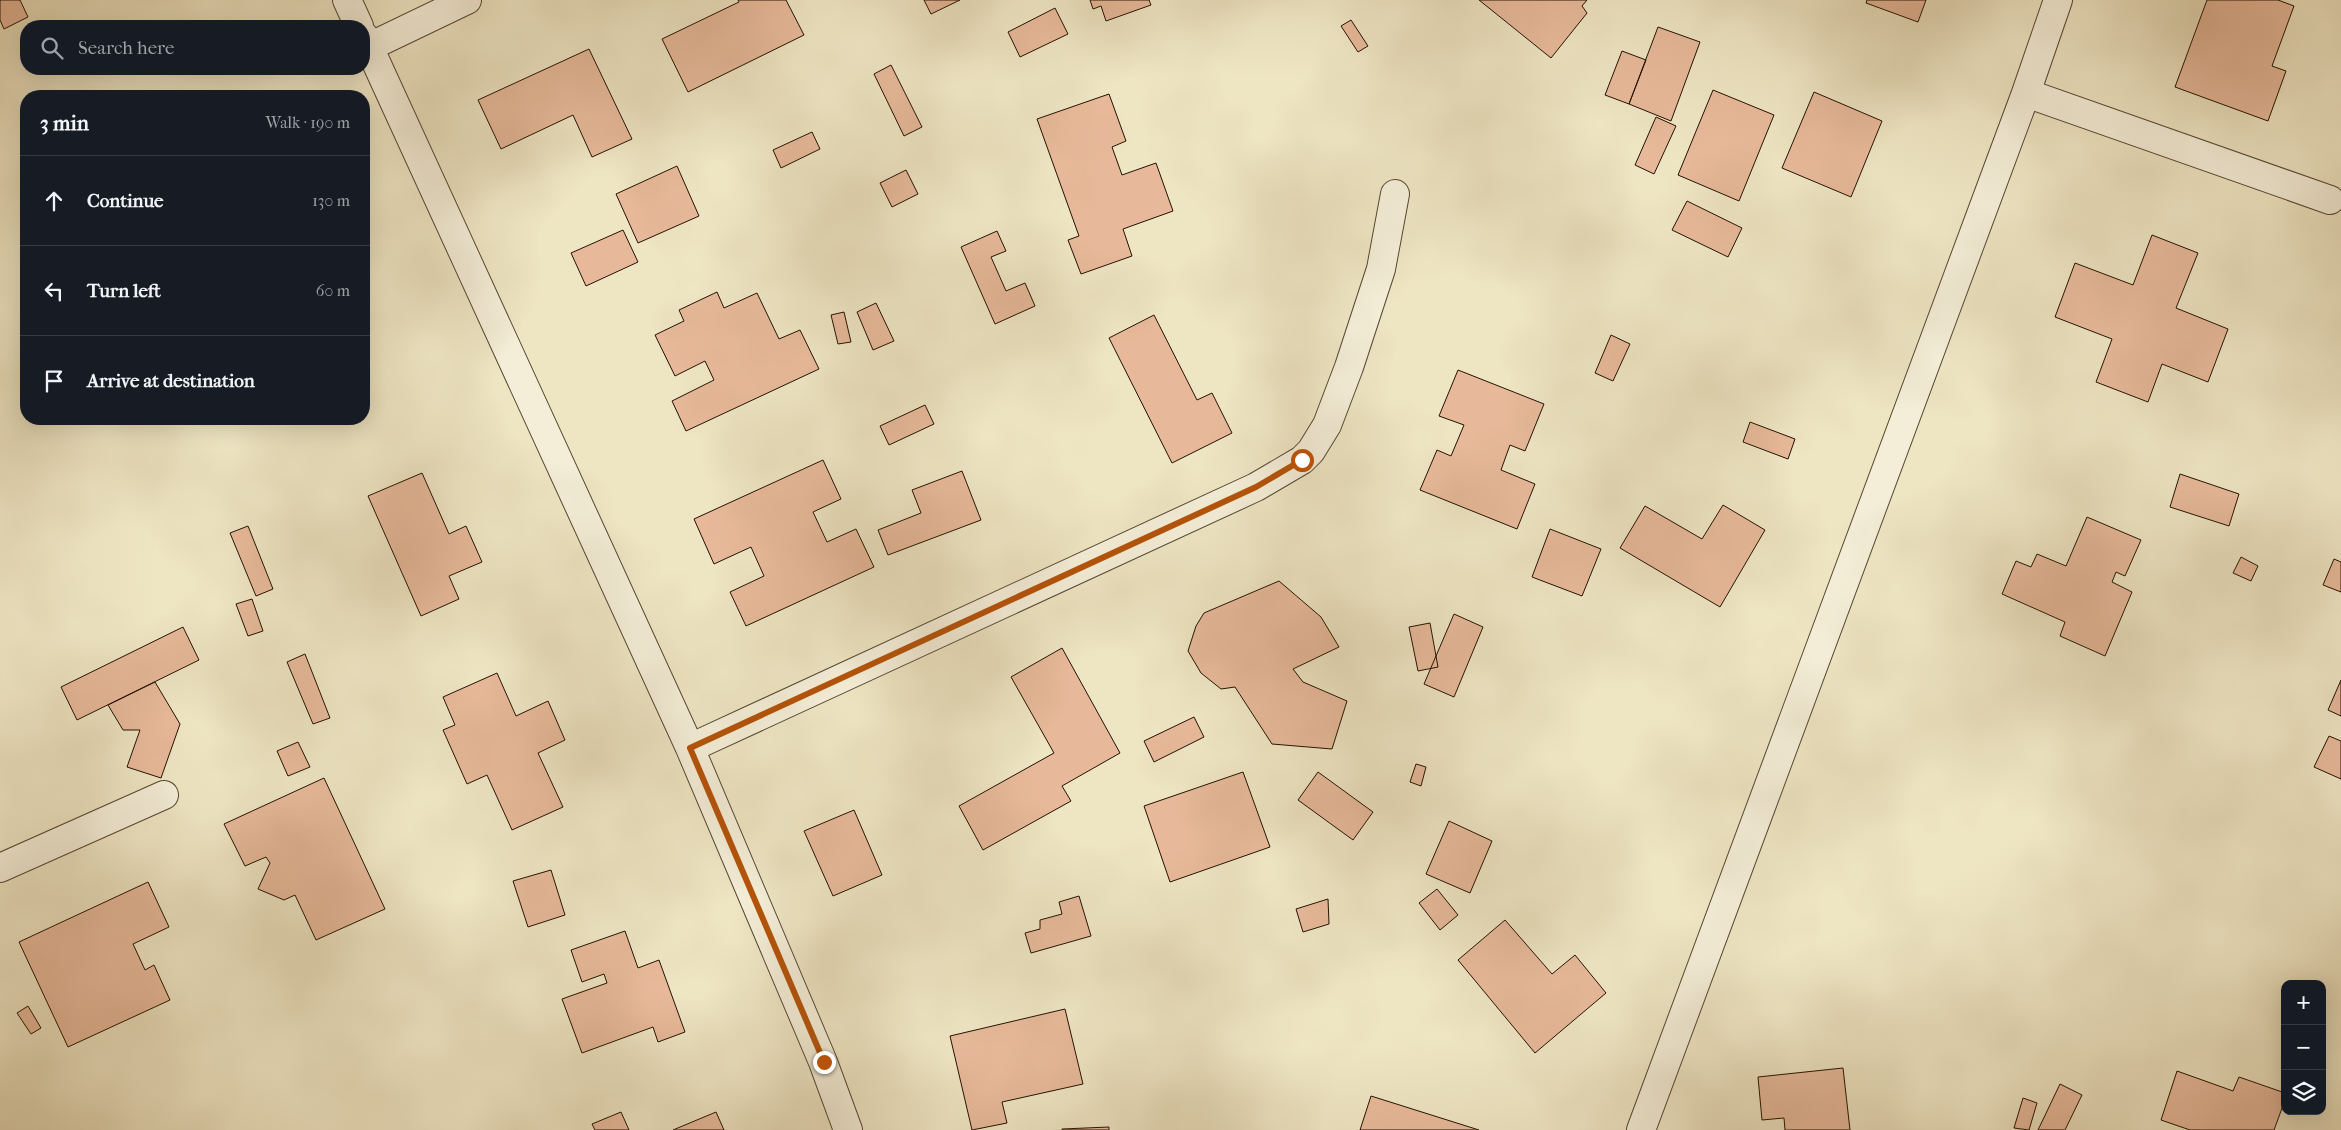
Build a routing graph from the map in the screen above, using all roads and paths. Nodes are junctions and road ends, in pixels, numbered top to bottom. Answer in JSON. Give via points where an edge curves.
{"nodes":[{"id":1,"x":347,"y":0,"type":"edge"},
{"id":2,"x":467,"y":0,"type":"edge"},
{"id":3,"x":2058,"y":0,"type":"edge"},
{"id":4,"x":356,"y":20,"type":"edge"},
{"id":5,"x":370,"y":34,"type":"edge"},
{"id":6,"x":370,"y":49,"type":"edge"},
{"id":7,"x":2026,"y":92,"type":"junction"},
{"id":8,"x":1395,"y":194,"type":"dead end"},
{"id":9,"x":2330,"y":200,"type":"dead end"},
{"id":10,"x":690,"y":748,"type":"junction"},
{"id":11,"x":164,"y":795,"type":"dead end"},
{"id":12,"x":0,"y":868,"type":"edge"},
{"id":13,"x":848,"y":1130,"type":"edge"},
{"id":14,"x":1641,"y":1130,"type":"edge"}],
"edges":[{"from":1,"to":4,"type":"street"},
{"from":2,"to":5,"type":"street"},
{"from":3,"to":7,"type":"street"},
{"from":6,"to":10,"type":"street"},
{"from":7,"to":9,"type":"street"},
{"from":7,"to":14,"type":"street"},
{"from":8,"to":10,"type":"street","via":[[1381,269],[1349,367],[1327,425],[1302,460],[1256,487]]},
{"from":10,"to":13,"type":"street","via":[[824,1062]]},
{"from":11,"to":12,"type":"street"}]}
